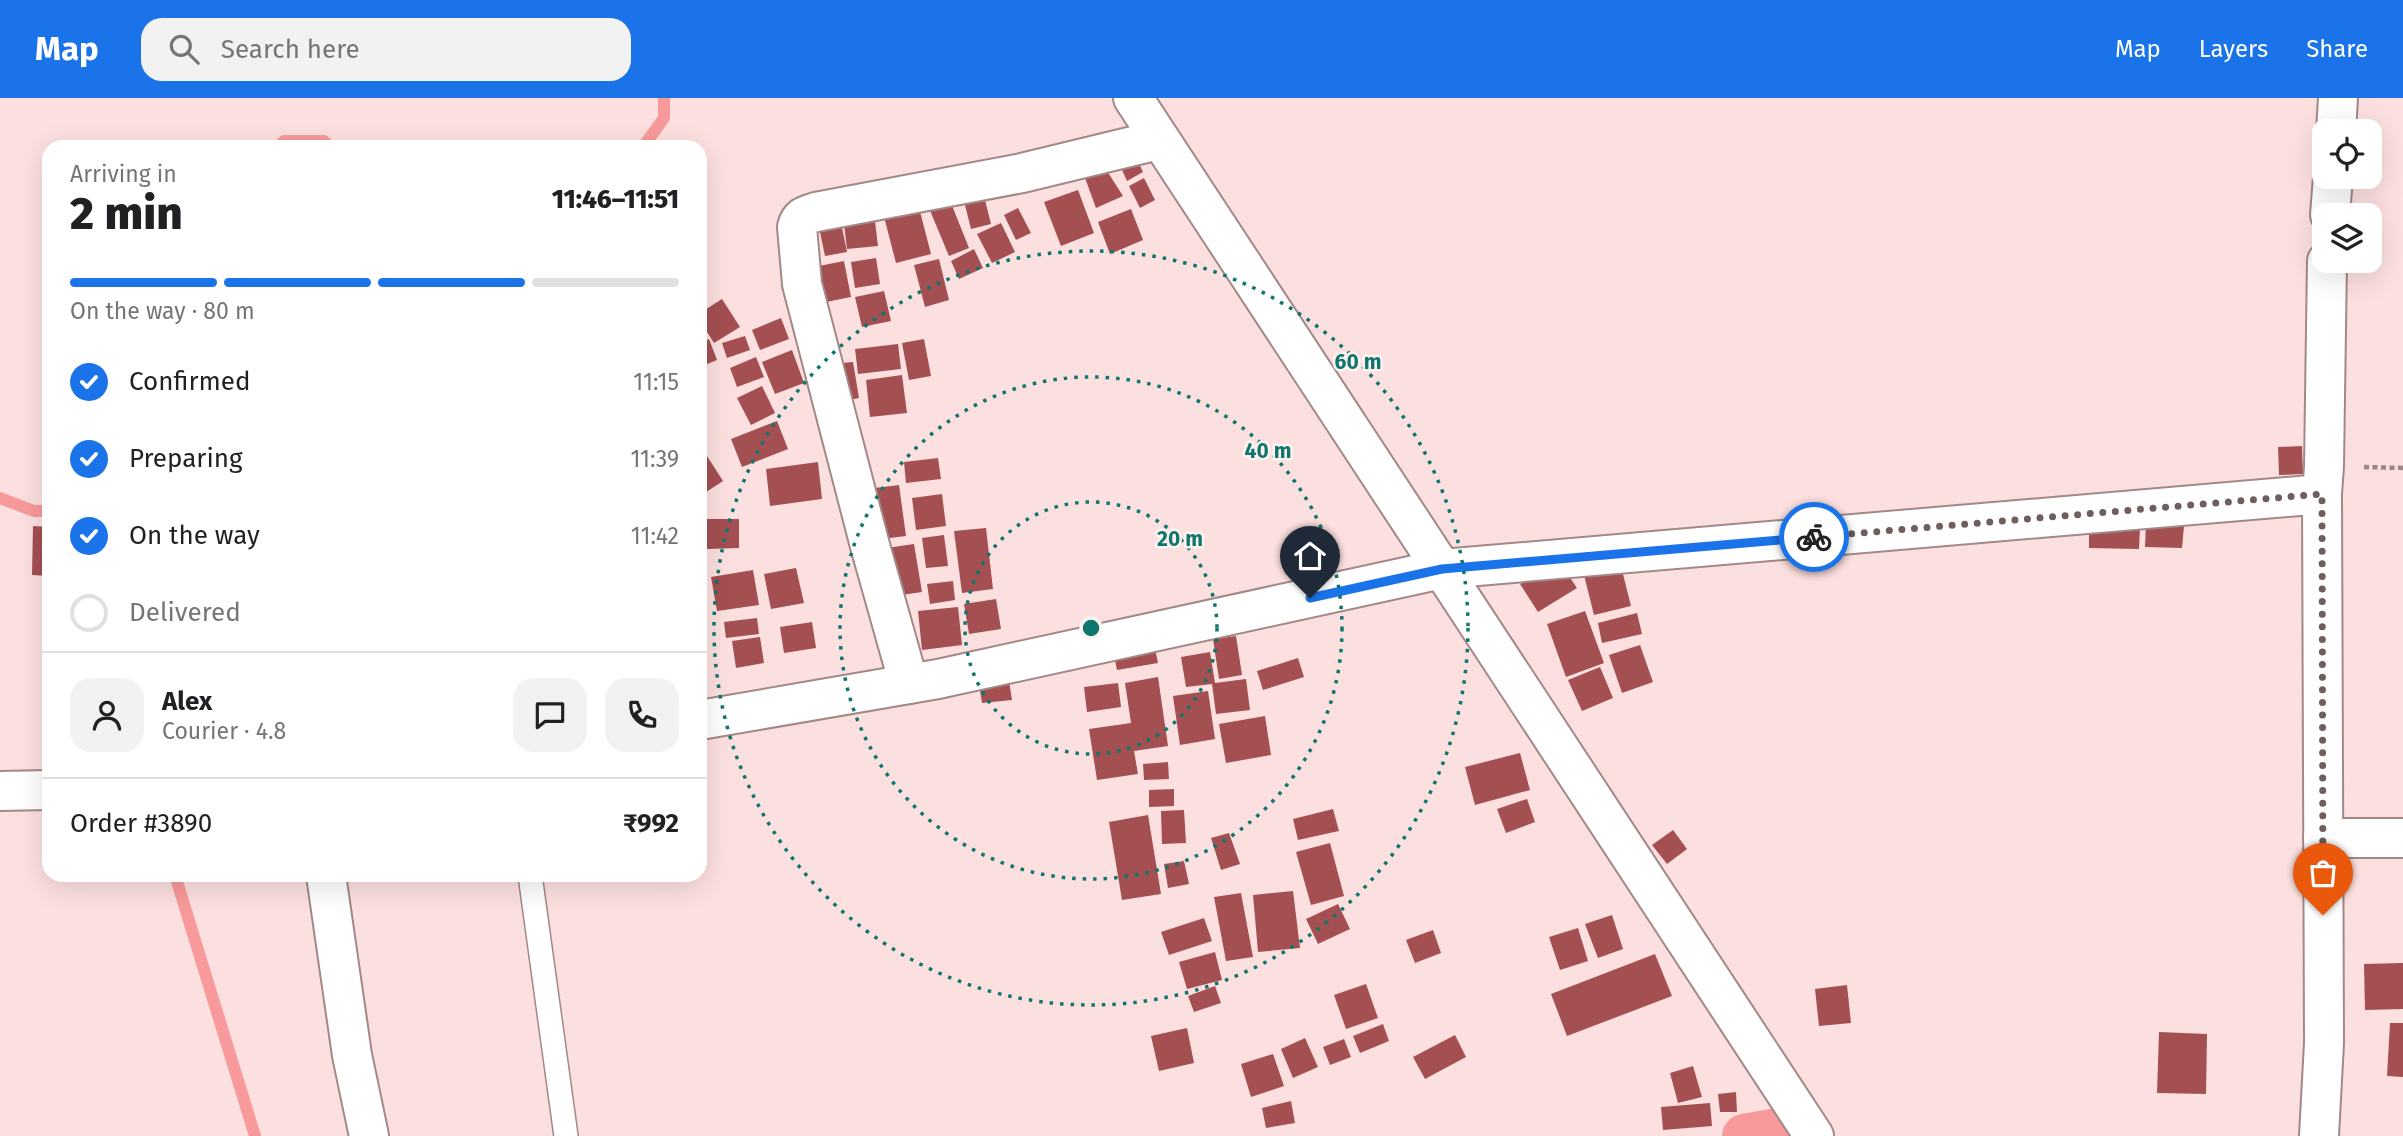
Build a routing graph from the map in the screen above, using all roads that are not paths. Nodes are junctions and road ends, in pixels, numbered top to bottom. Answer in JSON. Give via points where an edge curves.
{"nodes":[{"id":1,"x":1133,"y":98,"type":"edge"},
{"id":2,"x":2338,"y":98,"type":"edge"},
{"id":3,"x":2337,"y":119,"type":"edge"},
{"id":4,"x":1158,"y":139,"type":"junction"},
{"id":5,"x":2327,"y":273,"type":"edge"},
{"id":6,"x":2322,"y":494,"type":"junction"},
{"id":7,"x":1442,"y":569,"type":"junction"},
{"id":8,"x":909,"y":684,"type":"junction"},
{"id":9,"x":707,"y":715,"type":"edge"},
{"id":10,"x":42,"y":790,"type":"edge"},
{"id":11,"x":0,"y":791,"type":"edge"},
{"id":12,"x":2323,"y":838,"type":"junction"},
{"id":13,"x":2403,"y":838,"type":"edge"},
{"id":14,"x":327,"y":882,"type":"edge"},
{"id":15,"x":531,"y":882,"type":"edge"},
{"id":16,"x":369,"y":1136,"type":"edge"},
{"id":17,"x":566,"y":1136,"type":"edge"},
{"id":18,"x":1814,"y":1136,"type":"edge"},
{"id":19,"x":2319,"y":1136,"type":"edge"}],
"edges":[{"from":1,"to":4,"type":"street"},
{"from":2,"to":3,"type":"street"},
{"from":4,"to":7,"type":"street"},
{"from":4,"to":8,"type":"street","via":[[1022,173],[816,212],[799,220],[802,284]]},
{"from":5,"to":6,"type":"street"},
{"from":6,"to":7,"type":"street"},
{"from":6,"to":12,"type":"street"},
{"from":7,"to":8,"type":"street"},
{"from":7,"to":18,"type":"street"},
{"from":8,"to":9,"type":"street"},
{"from":10,"to":11,"type":"street"},
{"from":12,"to":13,"type":"street"},
{"from":12,"to":19,"type":"street","via":[[2324,1043]]},
{"from":14,"to":16,"type":"street","via":[[352,1055]]},
{"from":15,"to":17,"type":"lane"}]}
